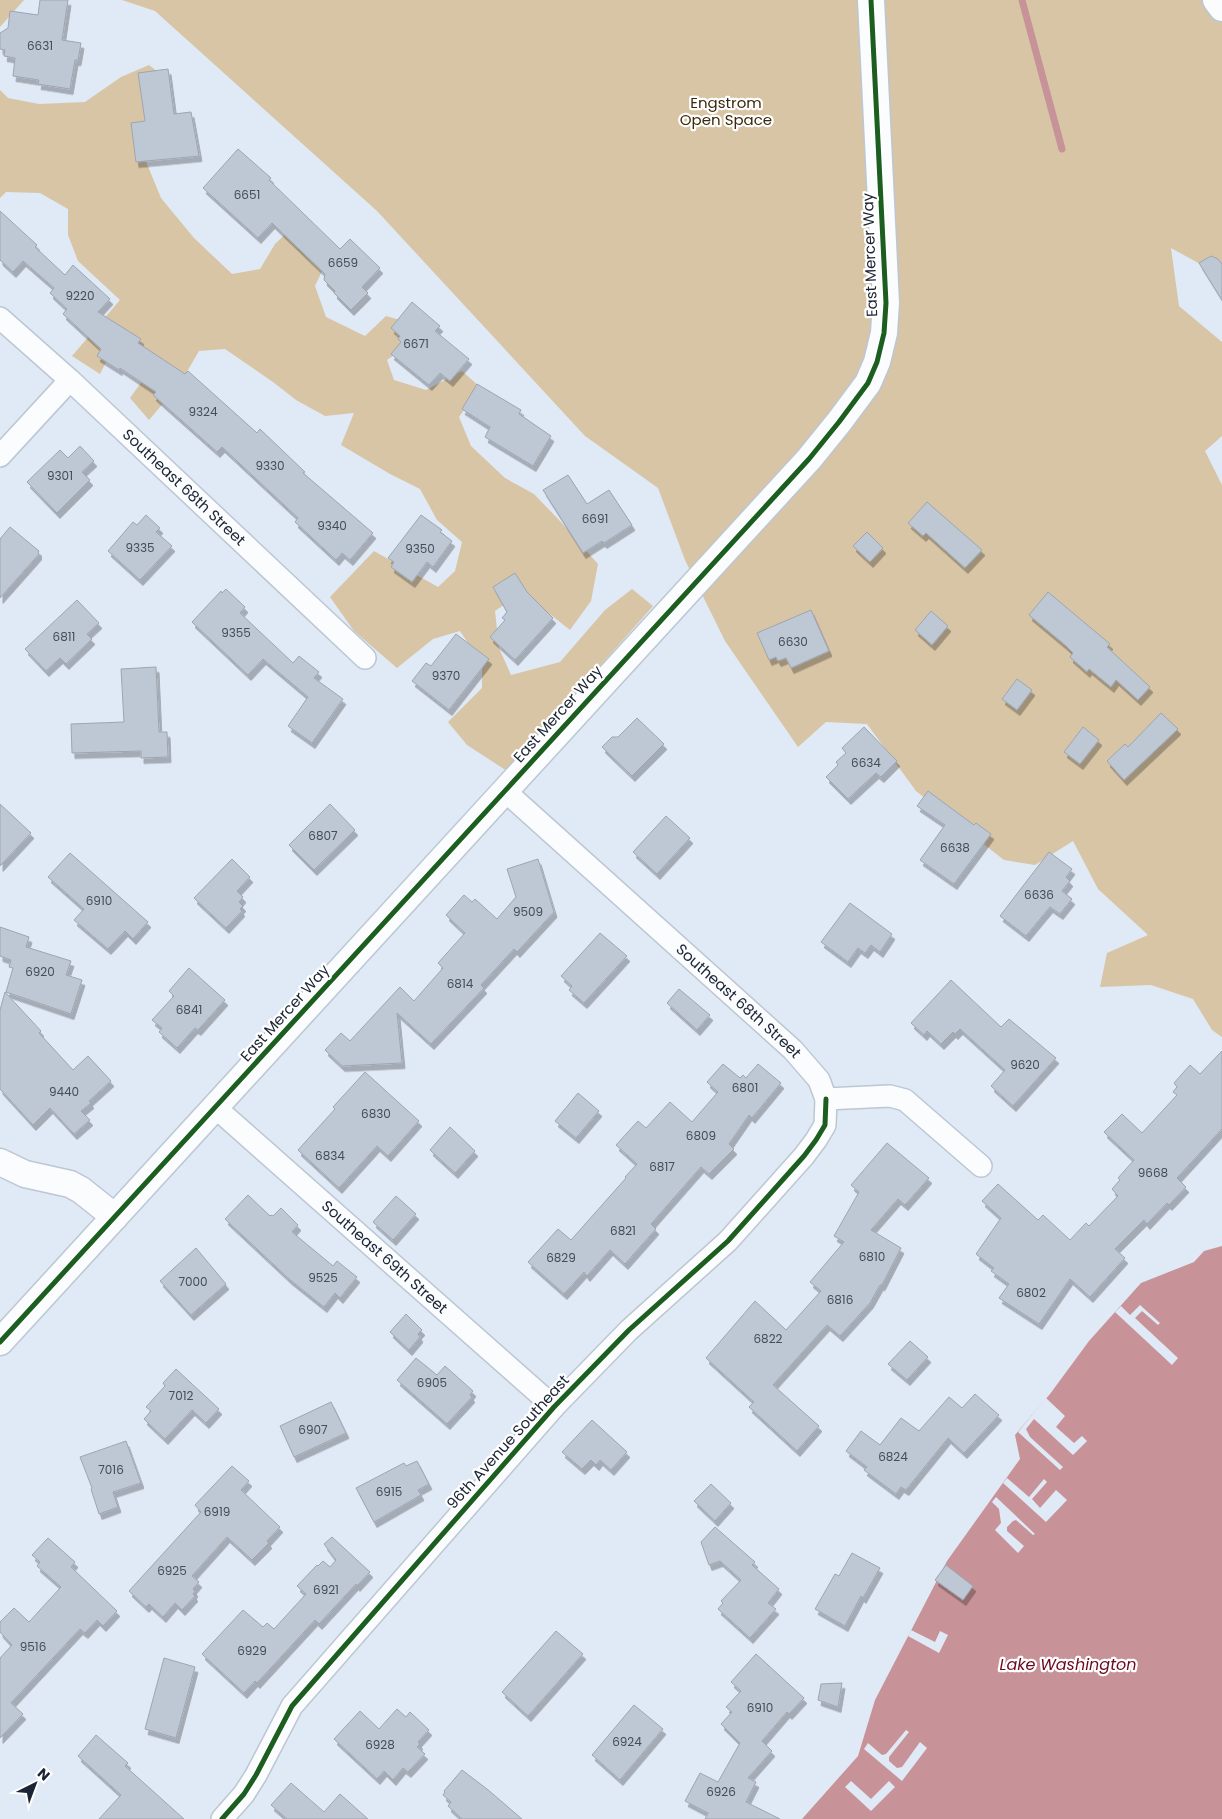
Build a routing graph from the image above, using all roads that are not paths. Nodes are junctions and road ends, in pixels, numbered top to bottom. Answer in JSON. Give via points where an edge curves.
{"nodes":[{"id":1,"x":871,"y":0,"type":"edge"},
{"id":2,"x":1216,"y":0,"type":"edge"},
{"id":3,"x":1222,"y":8,"type":"edge"},
{"id":4,"x":0,"y":318,"type":"edge"},
{"id":5,"x":70,"y":380,"type":"junction"},
{"id":6,"x":0,"y":456,"type":"edge"},
{"id":7,"x":366,"y":658,"type":"dead end"},
{"id":8,"x":505,"y":791,"type":"junction"},
{"id":9,"x":826,"y":1099,"type":"junction"},
{"id":10,"x":216,"y":1108,"type":"junction"},
{"id":11,"x":0,"y":1162,"type":"edge"},
{"id":12,"x":981,"y":1166,"type":"dead end"},
{"id":13,"x":114,"y":1217,"type":"junction"},
{"id":14,"x":0,"y":1342,"type":"edge"},
{"id":15,"x":554,"y":1406,"type":"junction"},
{"id":16,"x":222,"y":1819,"type":"edge"}],
"edges":[{"from":1,"to":8,"type":"street","name":"East Mercer Way","via":[[886,303],[884,333],[868,383],[808,459]]},
{"from":2,"to":3,"type":"street"},
{"from":4,"to":5,"type":"street","name":"Southeast 68th Street"},
{"from":5,"to":6,"type":"street"},
{"from":5,"to":7,"type":"street","name":"Southeast 68th Street"},
{"from":8,"to":9,"type":"street","name":"Southeast 68th Street","via":[[793,1050],[819,1080]]},
{"from":8,"to":10,"type":"street","name":"East Mercer Way"},
{"from":9,"to":12,"type":"street","via":[[890,1096],[905,1100]]},
{"from":9,"to":15,"type":"street","name":"96th Avenue Southeast","via":[[825,1125],[804,1156],[728,1241],[629,1330]]},
{"from":10,"to":13,"type":"street","name":"East Mercer Way"},
{"from":10,"to":15,"type":"street","name":"Southeast 69th Street"},
{"from":11,"to":13,"type":"street","via":[[25,1174],[70,1184]]},
{"from":13,"to":14,"type":"street","name":"East Mercer Way"},
{"from":15,"to":16,"type":"street","name":"96th Avenue Southeast","via":[[292,1706],[256,1775]]}]}
